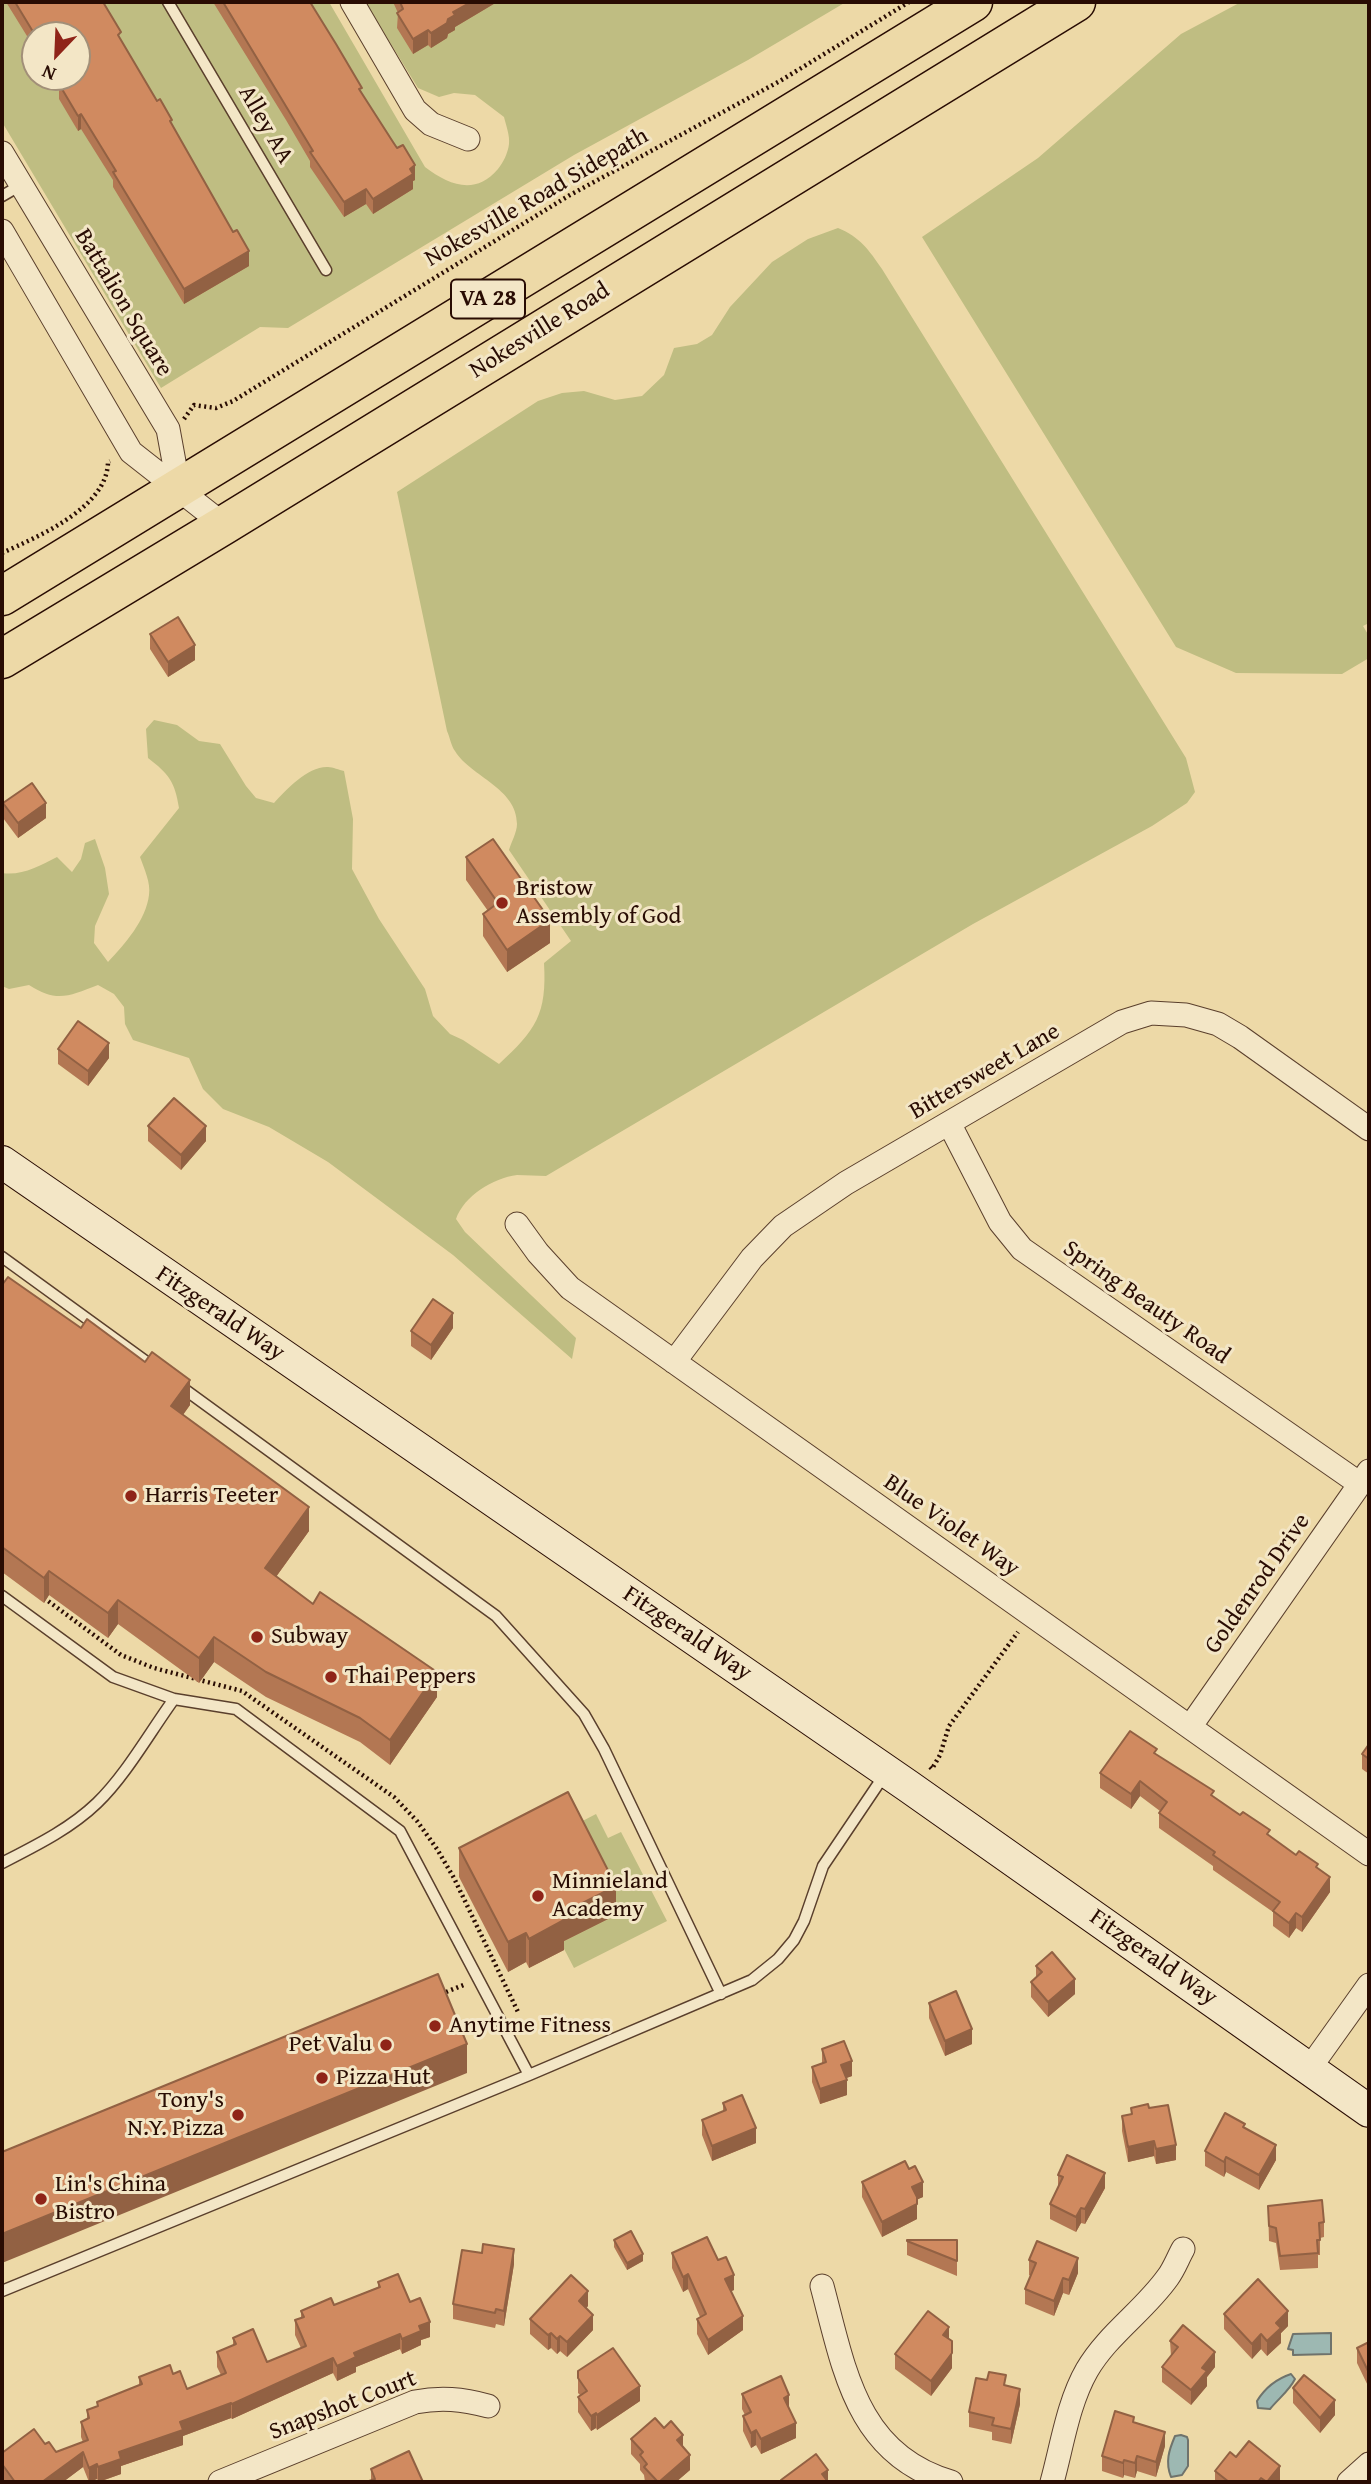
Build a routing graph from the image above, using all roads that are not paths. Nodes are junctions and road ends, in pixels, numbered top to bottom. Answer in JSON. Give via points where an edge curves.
{"nodes":[{"id":1,"x":168,"y":2,"type":"edge"},
{"id":2,"x":352,"y":2,"type":"edge"},
{"id":3,"x":973,"y":2,"type":"edge"},
{"id":4,"x":1076,"y":2,"type":"edge"},
{"id":5,"x":468,"y":139,"type":"dead end"},
{"id":6,"x":2,"y":153,"type":"edge"},
{"id":7,"x":11,"y":191,"type":"edge"},
{"id":8,"x":2,"y":231,"type":"edge"},
{"id":9,"x":326,"y":270,"type":"dead end"},
{"id":10,"x":179,"y":489,"type":"junction"},
{"id":11,"x":225,"y":525,"type":"junction"},
{"id":12,"x":2,"y":596,"type":"edge"},
{"id":13,"x":2,"y":659,"type":"edge"},
{"id":14,"x":949,"y":1123,"type":"junction"},
{"id":15,"x":1369,"y":1129,"type":"edge"},
{"id":16,"x":7,"y":1170,"type":"edge"},
{"id":17,"x":517,"y":1224,"type":"dead end"},
{"id":18,"x":2,"y":1257,"type":"edge"},
{"id":19,"x":674,"y":1362,"type":"junction"},
{"id":20,"x":159,"y":1371,"type":"edge"},
{"id":21,"x":170,"y":1379,"type":"edge"},
{"id":22,"x":1364,"y":1478,"type":"edge"},
{"id":23,"x":2,"y":1597,"type":"edge"},
{"id":24,"x":174,"y":1699,"type":"junction"},
{"id":25,"x":1190,"y":1727,"type":"junction"},
{"id":26,"x":898,"y":1778,"type":"junction"},
{"id":27,"x":1369,"y":1854,"type":"edge"},
{"id":28,"x":2,"y":1863,"type":"edge"},
{"id":29,"x":1369,"y":1984,"type":"edge"},
{"id":30,"x":721,"y":1994,"type":"junction"},
{"id":31,"x":1309,"y":2069,"type":"junction"},
{"id":32,"x":529,"y":2075,"type":"junction"},
{"id":33,"x":1369,"y":2111,"type":"edge"},
{"id":34,"x":1183,"y":2249,"type":"dead end"},
{"id":35,"x":822,"y":2286,"type":"dead end"},
{"id":36,"x":2,"y":2291,"type":"edge"},
{"id":37,"x":488,"y":2406,"type":"dead end"},
{"id":38,"x":1369,"y":2464,"type":"edge"},
{"id":39,"x":220,"y":2482,"type":"edge"},
{"id":40,"x":951,"y":2482,"type":"edge"},
{"id":41,"x":1052,"y":2482,"type":"edge"},
{"id":42,"x":1349,"y":2482,"type":"edge"}],
"edges":[{"from":1,"to":9,"type":"lane","name":"Alley AA"},
{"from":2,"to":5,"type":"street","via":[[415,110],[431,124]]},
{"from":3,"to":10,"type":"highway","number":"VA 28"},
{"from":4,"to":11,"type":"highway","name":"Nokesville Road","number":"VA 28"},
{"from":6,"to":7,"type":"street","name":"Battalion Square"},
{"from":7,"to":10,"type":"street","name":"Battalion Square","via":[[168,429]]},
{"from":8,"to":10,"type":"street","via":[[131,452]]},
{"from":10,"to":11,"type":"street"},
{"from":10,"to":12,"type":"highway","number":"VA 28"},
{"from":11,"to":13,"type":"highway","name":"Nokesville Road","number":"VA 28"},
{"from":14,"to":15,"type":"street","name":"Bittersweet Lane","via":[[1122,1022],[1151,1013],[1186,1015],[1217,1024]]},
{"from":14,"to":19,"type":"street","name":"Bittersweet Lane","via":[[783,1226],[752,1258]]},
{"from":14,"to":22,"type":"street","name":"Spring Beauty Road","via":[[1000,1222],[1022,1249]]},
{"from":16,"to":26,"type":"street","name":"Fitzgerald Way"},
{"from":17,"to":19,"type":"street","name":"Blue Violet Way","via":[[570,1288]]},
{"from":18,"to":20,"type":"lane"},
{"from":19,"to":25,"type":"street","name":"Blue Violet Way"},
{"from":21,"to":30,"type":"lane","via":[[496,1616],[544,1667],[584,1714],[604,1749]]},
{"from":22,"to":25,"type":"street","name":"Goldenrod Drive"},
{"from":23,"to":24,"type":"lane","via":[[113,1676]]},
{"from":24,"to":28,"type":"lane","via":[[98,1802],[48,1839]]},
{"from":24,"to":32,"type":"lane","via":[[236,1709],[400,1831]]},
{"from":25,"to":27,"type":"street","name":"Blue Violet Way"},
{"from":26,"to":30,"type":"lane","via":[[822,1866],[794,1940],[752,1980]]},
{"from":26,"to":31,"type":"street","name":"Fitzgerald Way"},
{"from":29,"to":31,"type":"street"},
{"from":30,"to":32,"type":"lane"},
{"from":31,"to":33,"type":"street","name":"Fitzgerald Way"},
{"from":32,"to":36,"type":"lane"},
{"from":34,"to":41,"type":"street","via":[[1156,2293],[1107,2342],[1087,2370]]},
{"from":35,"to":40,"type":"street","via":[[848,2385],[869,2424],[890,2449]]},
{"from":37,"to":39,"type":"street","name":"Snapshot Court","via":[[438,2398],[415,2402]]},
{"from":38,"to":42,"type":"street"}]}
